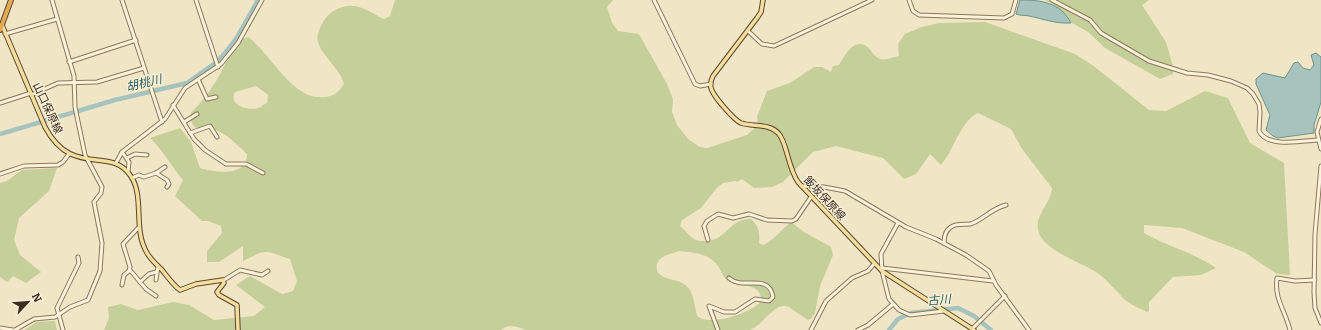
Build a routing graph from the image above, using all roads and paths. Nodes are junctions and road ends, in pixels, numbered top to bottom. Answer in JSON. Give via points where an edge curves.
{"nodes":[{"id":1,"x":11,"y":0,"type":"edge"},
{"id":2,"x":52,"y":0,"type":"edge"},
{"id":3,"x":122,"y":0,"type":"edge"},
{"id":4,"x":196,"y":0,"type":"edge"},
{"id":5,"x":262,"y":0,"type":"edge"},
{"id":6,"x":654,"y":0,"type":"edge"},
{"id":7,"x":763,"y":0,"type":"edge"},
{"id":8,"x":872,"y":0,"type":"edge"},
{"id":9,"x":909,"y":0,"type":"edge"},
{"id":10,"x":1016,"y":0,"type":"edge"},
{"id":11,"x":1052,"y":0,"type":"edge"},
{"id":12,"x":57,"y":19,"type":"junction"},
{"id":13,"x":0,"y":25,"type":"edge"},
{"id":14,"x":748,"y":31,"type":"junction"},
{"id":15,"x":5,"y":34,"type":"junction"},
{"id":16,"x":136,"y":40,"type":"junction"},
{"id":17,"x":69,"y":62,"type":"junction"},
{"id":18,"x":218,"y":67,"type":"junction"},
{"id":19,"x":144,"y":68,"type":"junction"},
{"id":20,"x":198,"y":79,"type":"junction"},
{"id":21,"x":74,"y":84,"type":"junction"},
{"id":22,"x":711,"y":84,"type":"junction"},
{"id":23,"x":31,"y":94,"type":"junction"},
{"id":24,"x":216,"y":97,"type":"dead end"},
{"id":25,"x":0,"y":103,"type":"edge"},
{"id":26,"x":173,"y":105,"type":"junction"},
{"id":27,"x":196,"y":114,"type":"dead end"},
{"id":28,"x":1321,"y":119,"type":"edge"},
{"id":29,"x":162,"y":122,"type":"junction"},
{"id":30,"x":184,"y":122,"type":"junction"},
{"id":31,"x":190,"y":133,"type":"junction"},
{"id":32,"x":217,"y":137,"type":"dead end"},
{"id":33,"x":1318,"y":140,"type":"junction"},
{"id":34,"x":1321,"y":149,"type":"edge"},
{"id":35,"x":122,"y":152,"type":"junction"},
{"id":36,"x":69,"y":154,"type":"junction"},
{"id":37,"x":147,"y":155,"type":"dead end"},
{"id":38,"x":127,"y":158,"type":"junction"},
{"id":39,"x":87,"y":160,"type":"junction"},
{"id":40,"x":116,"y":163,"type":"junction"},
{"id":41,"x":1321,"y":166,"type":"edge"},
{"id":42,"x":165,"y":167,"type":"dead end"},
{"id":43,"x":128,"y":172,"type":"junction"},
{"id":44,"x":263,"y":173,"type":"dead end"},
{"id":45,"x":0,"y":174,"type":"edge"},
{"id":46,"x":156,"y":174,"type":"junction"},
{"id":47,"x":132,"y":178,"type":"junction"},
{"id":48,"x":800,"y":186,"type":"junction"},
{"id":49,"x":167,"y":187,"type":"dead end"},
{"id":50,"x":811,"y":197,"type":"junction"},
{"id":51,"x":1006,"y":205,"type":"dead end"},
{"id":52,"x":898,"y":223,"type":"junction"},
{"id":53,"x":139,"y":228,"type":"junction"},
{"id":54,"x":708,"y":240,"type":"dead end"},
{"id":55,"x":944,"y":243,"type":"junction"},
{"id":56,"x":78,"y":257,"type":"dead end"},
{"id":57,"x":874,"y":264,"type":"junction"},
{"id":58,"x":158,"y":266,"type":"junction"},
{"id":59,"x":130,"y":270,"type":"junction"},
{"id":60,"x":882,"y":270,"type":"junction"},
{"id":61,"x":268,"y":271,"type":"dead end"},
{"id":62,"x":156,"y":272,"type":"junction"},
{"id":63,"x":730,"y":278,"type":"dead end"},
{"id":64,"x":156,"y":280,"type":"dead end"},
{"id":65,"x":224,"y":280,"type":"junction"},
{"id":66,"x":1314,"y":280,"type":"junction"},
{"id":67,"x":993,"y":281,"type":"junction"},
{"id":68,"x":140,"y":282,"type":"junction"},
{"id":69,"x":122,"y":285,"type":"dead end"},
{"id":70,"x":156,"y":296,"type":"dead end"},
{"id":71,"x":1005,"y":296,"type":"junction"},
{"id":72,"x":892,"y":305,"type":"junction"},
{"id":73,"x":944,"y":311,"type":"junction"},
{"id":74,"x":59,"y":315,"type":"junction"},
{"id":75,"x":1321,"y":323,"type":"edge"},
{"id":76,"x":0,"y":328,"type":"edge"},
{"id":77,"x":973,"y":329,"type":"edge"},
{"id":78,"x":14,"y":330,"type":"edge"},
{"id":79,"x":63,"y":330,"type":"edge"},
{"id":80,"x":238,"y":330,"type":"edge"},
{"id":81,"x":718,"y":330,"type":"edge"},
{"id":82,"x":810,"y":330,"type":"edge"},
{"id":83,"x":858,"y":330,"type":"edge"},
{"id":84,"x":1029,"y":330,"type":"edge"},
{"id":85,"x":1290,"y":330,"type":"edge"}],
"edges":[{"from":1,"to":13,"type":"highway"},
{"from":2,"to":12,"type":"street"},
{"from":3,"to":16,"type":"street"},
{"from":4,"to":18,"type":"street"},
{"from":5,"to":18,"type":"street","via":[[238,43]]},
{"from":6,"to":22,"type":"street","via":[[695,84]]},
{"from":7,"to":14,"type":"main road","via":[[762,12]]},
{"from":8,"to":14,"type":"street","via":[[775,45],[765,45]]},
{"from":9,"to":10,"type":"street","via":[[913,11],[919,15],[1002,18],[1011,15]]},
{"from":11,"to":33,"type":"street","via":[[1090,20],[1101,33],[1149,61],[1187,73],[1231,81],[1248,88],[1259,104],[1259,131],[1266,138],[1278,142]]},
{"from":12,"to":15,"type":"street"},
{"from":12,"to":17,"type":"street"},
{"from":13,"to":15,"type":"main road","name":"山口保原線"},
{"from":14,"to":22,"type":"main road","via":[[713,76]]},
{"from":15,"to":23,"type":"main road","name":"山口保原線"},
{"from":16,"to":17,"type":"street"},
{"from":16,"to":19,"type":"street"},
{"from":17,"to":21,"type":"street"},
{"from":18,"to":20,"type":"street"},
{"from":19,"to":21,"type":"street","via":[[105,80]]},
{"from":19,"to":29,"type":"street"},
{"from":20,"to":24,"type":"street","via":[[206,100]]},
{"from":20,"to":26,"type":"street","via":[[183,90]]},
{"from":21,"to":23,"type":"street","via":[[58,83]]},
{"from":21,"to":39,"type":"street","via":[[76,112]]},
{"from":22,"to":48,"type":"main road","name":"飯坂保原線","via":[[713,92],[736,120],[744,124],[771,128],[780,135],[792,172]]},
{"from":23,"to":25,"type":"street"},
{"from":23,"to":36,"type":"main road","name":"山口保原線","via":[[49,135]]},
{"from":26,"to":29,"type":"street"},
{"from":26,"to":30,"type":"street"},
{"from":27,"to":30,"type":"street"},
{"from":28,"to":33,"type":"street","via":[[1317,132]]},
{"from":29,"to":35,"type":"street"},
{"from":30,"to":31,"type":"street"},
{"from":31,"to":32,"type":"street","via":[[210,126]]},
{"from":31,"to":44,"type":"street","via":[[205,150],[226,164],[246,164]]},
{"from":33,"to":34,"type":"street"},
{"from":35,"to":38,"type":"street"},
{"from":35,"to":40,"type":"street"},
{"from":36,"to":39,"type":"main road","name":"山口保原線"},
{"from":36,"to":45,"type":"street","via":[[58,165],[24,166]]},
{"from":37,"to":38,"type":"street","via":[[136,154]]},
{"from":38,"to":43,"type":"street","via":[[130,167]]},
{"from":39,"to":40,"type":"main road","name":"山口保原線"},
{"from":39,"to":74,"type":"street","via":[[102,188],[94,202],[102,243],[100,271],[88,300],[70,307]]},
{"from":40,"to":43,"type":"main road"},
{"from":41,"to":66,"type":"street"},
{"from":42,"to":46,"type":"street"},
{"from":43,"to":47,"type":"main road"},
{"from":46,"to":47,"type":"street"},
{"from":46,"to":49,"type":"street","via":[[167,180]]},
{"from":47,"to":53,"type":"main road","via":[[137,191]]},
{"from":48,"to":50,"type":"main road","name":"飯坂保原線"},
{"from":48,"to":52,"type":"street","via":[[842,190]]},
{"from":50,"to":54,"type":"street","via":[[792,221],[767,220],[749,214],[731,218],[718,214],[705,224]]},
{"from":50,"to":57,"type":"main road","name":"飯坂保原線"},
{"from":51,"to":55,"type":"street","via":[[990,210],[970,224],[950,228]]},
{"from":52,"to":55,"type":"street"},
{"from":52,"to":60,"type":"street","via":[[881,254]]},
{"from":53,"to":58,"type":"main road","via":[[145,250]]},
{"from":53,"to":59,"type":"street","via":[[123,244]]},
{"from":55,"to":67,"type":"street","via":[[985,267]]},
{"from":56,"to":74,"type":"street","via":[[80,263],[57,308]]},
{"from":57,"to":60,"type":"main road","name":"飯坂保原線"},
{"from":57,"to":82,"type":"street","via":[[852,278],[826,301]]},
{"from":58,"to":62,"type":"street"},
{"from":58,"to":65,"type":"main road","via":[[180,290],[196,284]]},
{"from":59,"to":68,"type":"street"},
{"from":59,"to":69,"type":"street","via":[[124,275]]},
{"from":60,"to":67,"type":"street"},
{"from":60,"to":72,"type":"street","via":[[887,295]]},
{"from":60,"to":73,"type":"main road","name":"飯坂保原線"},
{"from":61,"to":65,"type":"street","via":[[262,275],[240,270]]},
{"from":62,"to":64,"type":"street"},
{"from":62,"to":68,"type":"street","via":[[149,274]]},
{"from":63,"to":81,"type":"street","via":[[739,284],[762,283],[769,288],[773,297],[769,301],[755,299],[735,312],[724,312],[709,306]]},
{"from":65,"to":80,"type":"main road","via":[[217,292],[237,305]]},
{"from":66,"to":75,"type":"street","via":[[1315,308]]},
{"from":66,"to":85,"type":"street","via":[[1295,281],[1277,278],[1276,296]]},
{"from":67,"to":71,"type":"street"},
{"from":68,"to":70,"type":"street"},
{"from":71,"to":77,"type":"street"},
{"from":71,"to":84,"type":"street"},
{"from":72,"to":73,"type":"street","via":[[910,315]]},
{"from":72,"to":83,"type":"street"},
{"from":73,"to":77,"type":"main road","name":"飯坂保原線"},
{"from":74,"to":78,"type":"street","via":[[34,319]]},
{"from":74,"to":79,"type":"street"},
{"from":76,"to":78,"type":"street"}]}
